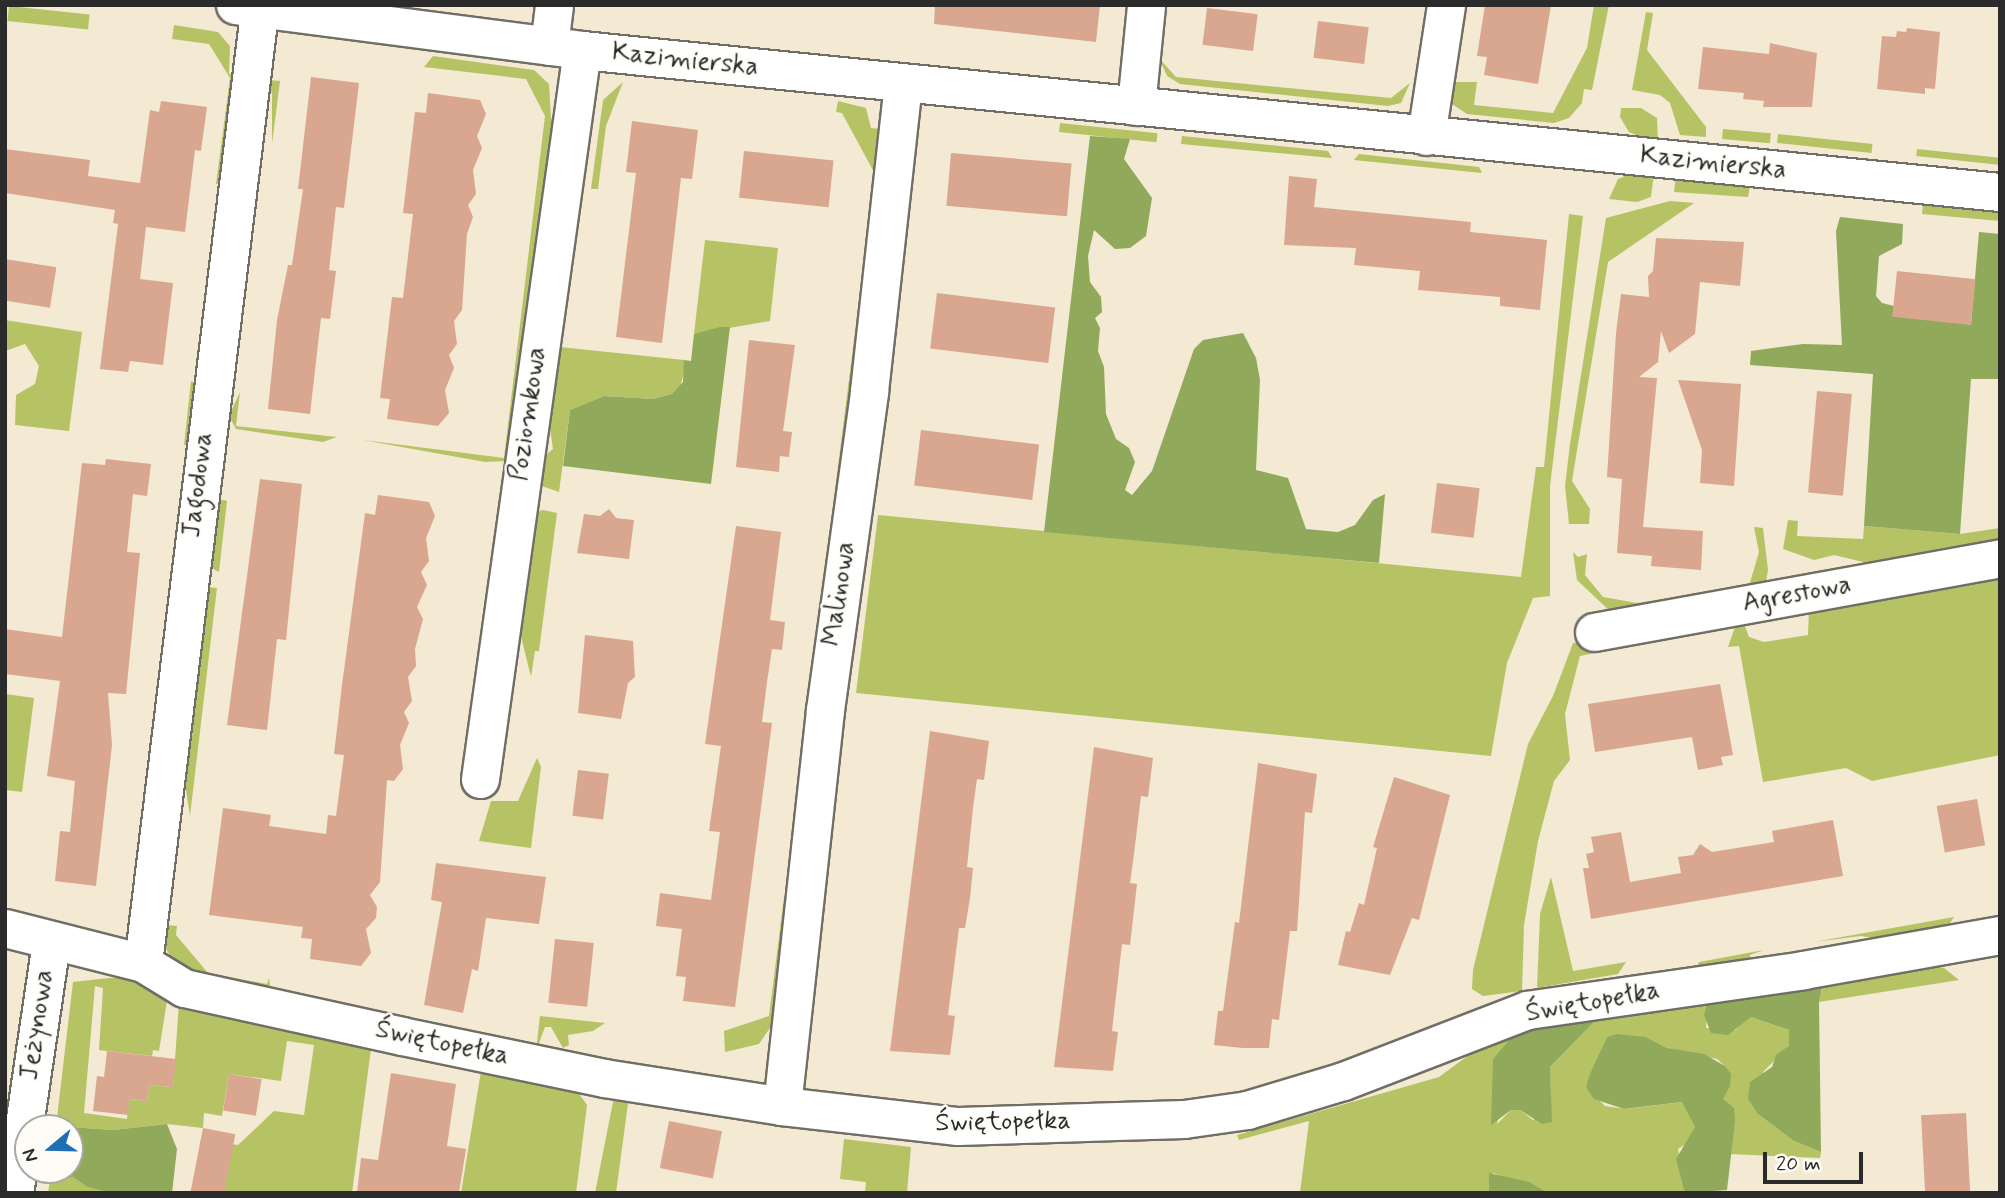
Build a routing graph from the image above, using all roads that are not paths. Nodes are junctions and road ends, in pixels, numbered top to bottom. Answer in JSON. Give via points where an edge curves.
{"nodes":[{"id":1,"x":554,"y":5,"type":"edge"},
{"id":2,"x":1146,"y":5,"type":"edge"},
{"id":3,"x":1446,"y":5,"type":"edge"},
{"id":4,"x":251,"y":6,"type":"edge"},
{"id":5,"x":565,"y":48,"type":"junction"},
{"id":6,"x":903,"y":83,"type":"junction"},
{"id":7,"x":1136,"y":106,"type":"junction"},
{"id":8,"x":1426,"y":136,"type":"junction"},
{"id":9,"x":2000,"y":192,"type":"edge"},
{"id":10,"x":2000,"y":558,"type":"edge"},
{"id":11,"x":1594,"y":632,"type":"dead end"},
{"id":12,"x":480,"y":779,"type":"dead end"},
{"id":13,"x":5,"y":928,"type":"edge"},
{"id":14,"x":2000,"y":934,"type":"edge"},
{"id":15,"x":51,"y":941,"type":"junction"},
{"id":16,"x":143,"y":963,"type":"junction"},
{"id":17,"x":782,"y":1106,"type":"junction"},
{"id":18,"x":14,"y":1193,"type":"edge"}],
"edges":[{"from":1,"to":5,"type":"street","name":"Poziomkowa"},
{"from":2,"to":7,"type":"street"},
{"from":3,"to":8,"type":"street"},
{"from":4,"to":5,"type":"street","name":"Kazimierska"},
{"from":4,"to":16,"type":"street","name":"Jagodowa"},
{"from":5,"to":6,"type":"street","name":"Kazimierska"},
{"from":5,"to":12,"type":"street","name":"Poziomkowa"},
{"from":6,"to":7,"type":"street","name":"Kazimierska"},
{"from":6,"to":17,"type":"street","name":"Malinowa","via":[[870,378],[825,710]]},
{"from":7,"to":8,"type":"street","name":"Kazimierska"},
{"from":8,"to":9,"type":"street","name":"Kazimierska"},
{"from":10,"to":11,"type":"street","name":"Agrestowa"},
{"from":13,"to":15,"type":"street","name":"Świętopełka"},
{"from":14,"to":17,"type":"street","name":"Świętopełka","via":[[1803,970],[1527,1010],[1343,1081],[1247,1110],[1196,1117],[958,1126]]},
{"from":15,"to":16,"type":"street","name":"Świętopełka"},
{"from":15,"to":18,"type":"street","name":"Jeżynowa"},
{"from":16,"to":17,"type":"street","name":"Świętopełka","via":[[184,988],[604,1078]]}]}
